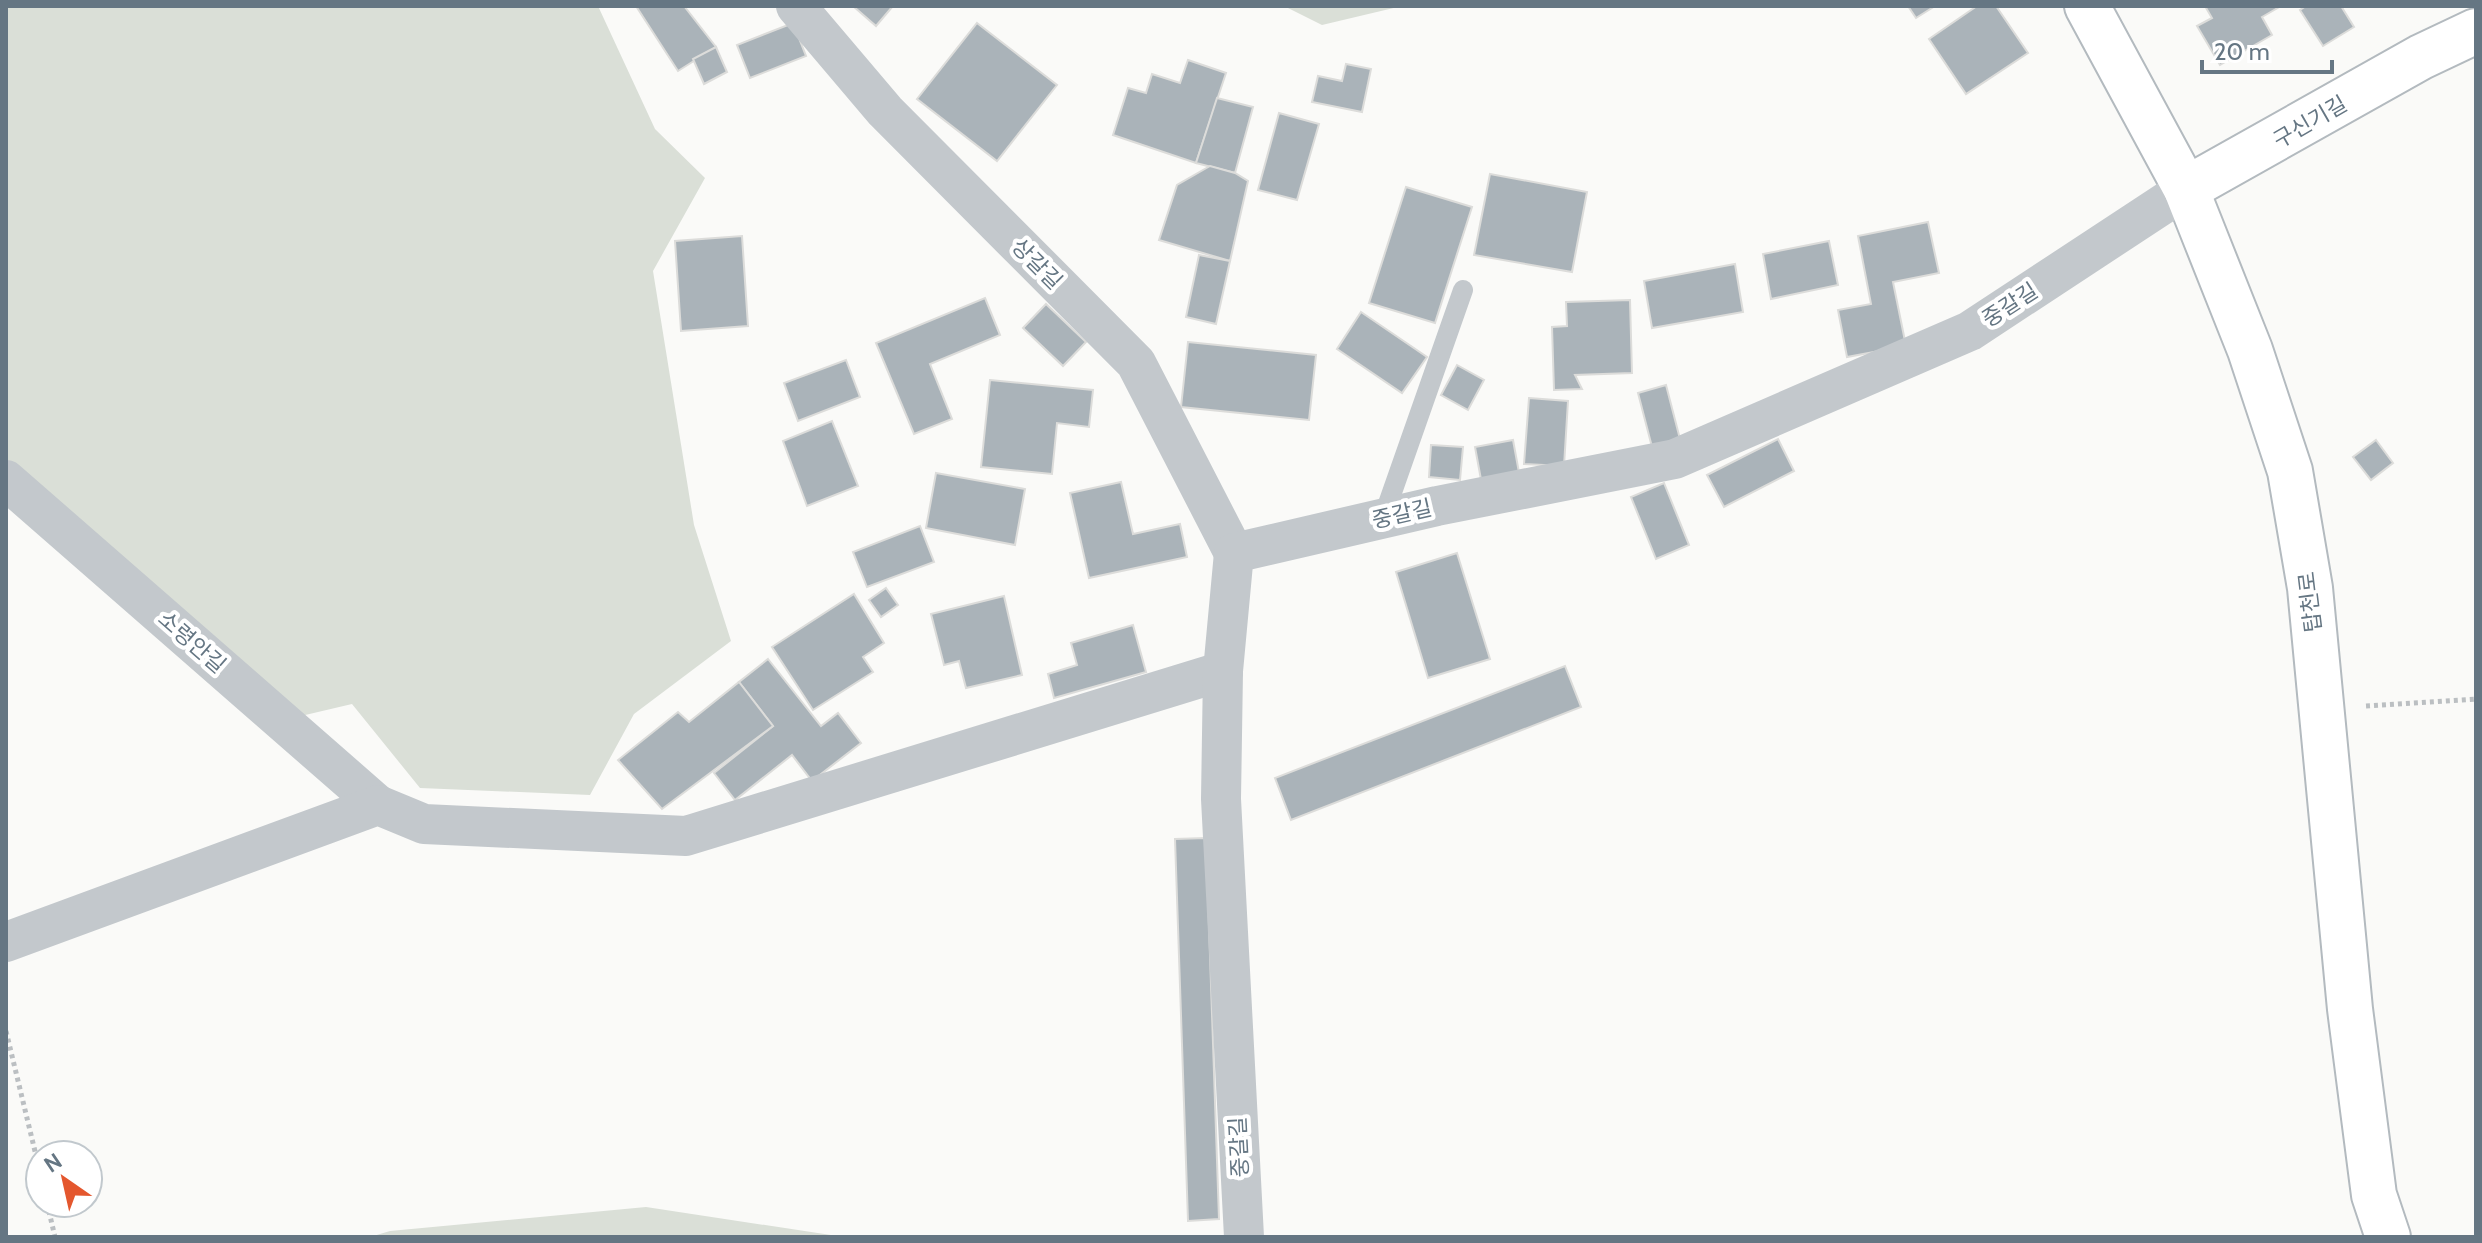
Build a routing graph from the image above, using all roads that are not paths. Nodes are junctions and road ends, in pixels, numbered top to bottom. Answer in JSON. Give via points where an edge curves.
{"nodes":[{"id":1,"x":796,"y":6,"type":"edge"},
{"id":2,"x":2087,"y":6,"type":"edge"},
{"id":3,"x":2476,"y":31,"type":"edge"},
{"id":4,"x":2186,"y":189,"type":"junction"},
{"id":5,"x":1463,"y":290,"type":"dead end"},
{"id":6,"x":6,"y":480,"type":"edge"},
{"id":7,"x":1383,"y":518,"type":"junction"},
{"id":8,"x":1234,"y":553,"type":"junction"},
{"id":9,"x":1223,"y":671,"type":"junction"},
{"id":10,"x":378,"y":805,"type":"junction"},
{"id":11,"x":6,"y":942,"type":"edge"},
{"id":12,"x":1244,"y":1237,"type":"edge"},
{"id":13,"x":2388,"y":1237,"type":"edge"}],
"edges":[{"from":1,"to":8,"type":"street","name":"상갈길","via":[[885,111],[1136,363]]},
{"from":2,"to":4,"type":"main road","name":"탑천로"},
{"from":3,"to":4,"type":"main road","name":"구신기길"},
{"from":4,"to":7,"type":"street","name":"중갈길","via":[[1970,331],[1675,459]]},
{"from":4,"to":13,"type":"main road","name":"탑천로","via":[[2250,350],[2290,471],[2310,588],[2350,1009],[2374,1195]]},
{"from":5,"to":7,"type":"lane"},
{"from":6,"to":10,"type":"street","name":"소령안길"},
{"from":7,"to":8,"type":"street","name":"중갈길"},
{"from":8,"to":9,"type":"street","name":"중갈길"},
{"from":9,"to":10,"type":"street","name":"소령안길","via":[[686,836],[424,824]]},
{"from":9,"to":12,"type":"street","name":"중갈길","via":[[1221,799]]},
{"from":10,"to":11,"type":"street"}]}
